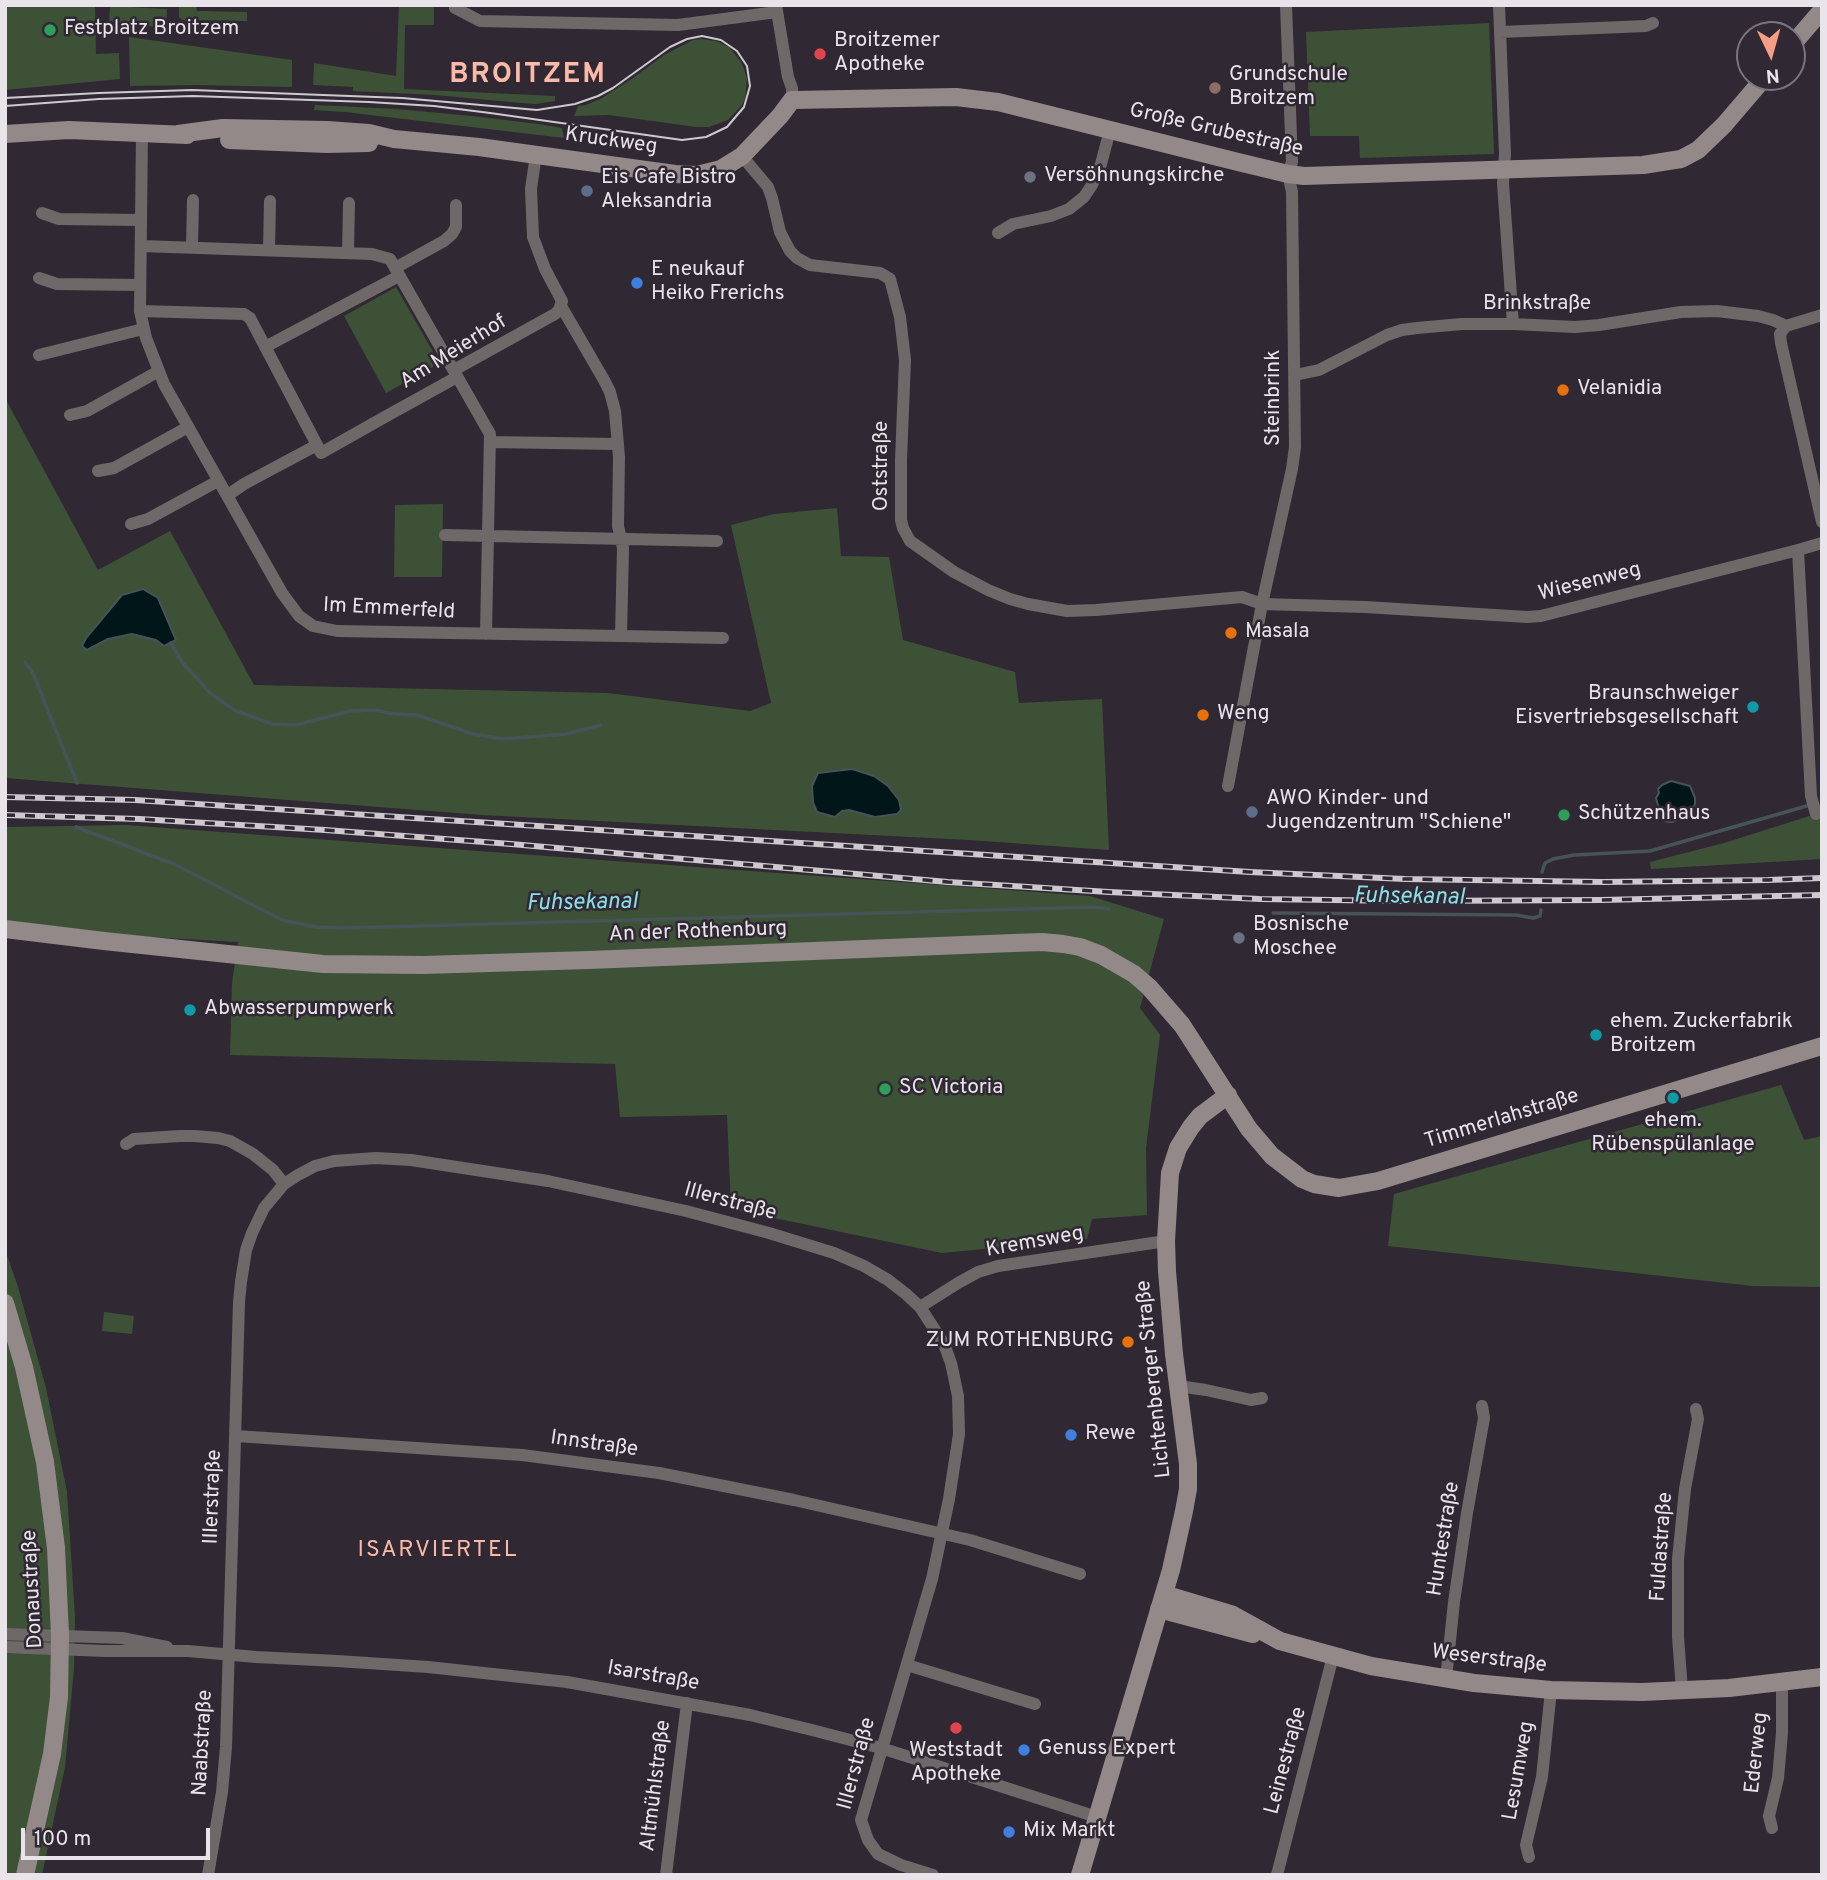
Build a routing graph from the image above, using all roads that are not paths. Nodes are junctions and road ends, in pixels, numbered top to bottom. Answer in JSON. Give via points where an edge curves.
{"nodes":[{"id":1,"x":1286,"y":5,"type":"edge"},
{"id":2,"x":1499,"y":5,"type":"edge"},
{"id":3,"x":454,"y":9,"type":"dead end"},
{"id":4,"x":777,"y":9,"type":"edge"},
{"id":5,"x":1822,"y":10,"type":"edge"},
{"id":6,"x":1653,"y":23,"type":"dead end"},
{"id":7,"x":1806,"y":29,"type":"edge"},
{"id":8,"x":1500,"y":32,"type":"junction"},
{"id":9,"x":1753,"y":91,"type":"edge"},
{"id":10,"x":792,"y":100,"type":"junction"},
{"id":11,"x":1110,"y":130,"type":"junction"},
{"id":12,"x":142,"y":132,"type":"junction"},
{"id":13,"x":5,"y":134,"type":"edge"},
{"id":14,"x":536,"y":154,"type":"junction"},
{"id":15,"x":742,"y":156,"type":"junction"},
{"id":16,"x":1505,"y":169,"type":"junction"},
{"id":17,"x":1288,"y":174,"type":"junction"},
{"id":18,"x":193,"y":200,"type":"dead end"},
{"id":19,"x":270,"y":201,"type":"dead end"},
{"id":20,"x":349,"y":203,"type":"dead end"},
{"id":21,"x":456,"y":205,"type":"dead end"},
{"id":22,"x":42,"y":213,"type":"dead end"},
{"id":23,"x":141,"y":220,"type":"junction"},
{"id":24,"x":998,"y":233,"type":"dead end"},
{"id":25,"x":141,"y":246,"type":"junction"},
{"id":26,"x":192,"y":247,"type":"junction"},
{"id":27,"x":269,"y":250,"type":"junction"},
{"id":28,"x":348,"y":253,"type":"junction"},
{"id":29,"x":397,"y":272,"type":"junction"},
{"id":30,"x":39,"y":278,"type":"dead end"},
{"id":31,"x":140,"y":285,"type":"junction"},
{"id":32,"x":562,"y":306,"type":"junction"},
{"id":33,"x":140,"y":311,"type":"junction"},
{"id":34,"x":1822,"y":315,"type":"edge"},
{"id":35,"x":1513,"y":324,"type":"junction"},
{"id":36,"x":1786,"y":326,"type":"junction"},
{"id":37,"x":143,"y":329,"type":"junction"},
{"id":38,"x":265,"y":347,"type":"junction"},
{"id":39,"x":40,"y":355,"type":"dead end"},
{"id":40,"x":454,"y":370,"type":"junction"},
{"id":41,"x":159,"y":371,"type":"junction"},
{"id":42,"x":1295,"y":375,"type":"junction"},
{"id":43,"x":70,"y":415,"type":"dead end"},
{"id":44,"x":188,"y":427,"type":"junction"},
{"id":45,"x":490,"y":442,"type":"junction"},
{"id":46,"x":617,"y":444,"type":"junction"},
{"id":47,"x":317,"y":445,"type":"junction"},
{"id":48,"x":98,"y":471,"type":"dead end"},
{"id":49,"x":218,"y":481,"type":"junction"},
{"id":50,"x":228,"y":495,"type":"junction"},
{"id":51,"x":1822,"y":522,"type":"edge"},
{"id":52,"x":131,"y":524,"type":"dead end"},
{"id":53,"x":445,"y":536,"type":"dead end"},
{"id":54,"x":488,"y":536,"type":"junction"},
{"id":55,"x":619,"y":538,"type":"junction"},
{"id":56,"x":717,"y":541,"type":"dead end"},
{"id":57,"x":1822,"y":543,"type":"edge"},
{"id":58,"x":1798,"y":550,"type":"junction"},
{"id":59,"x":1262,"y":604,"type":"junction"},
{"id":60,"x":486,"y":634,"type":"junction"},
{"id":61,"x":621,"y":636,"type":"junction"},
{"id":62,"x":723,"y":638,"type":"dead end"},
{"id":63,"x":1228,"y":786,"type":"dead end"},
{"id":64,"x":1814,"y":806,"type":"dead end"},
{"id":65,"x":5,"y":929,"type":"edge"},
{"id":66,"x":104,"y":941,"type":"junction"},
{"id":67,"x":5,"y":942,"type":"edge"},
{"id":68,"x":1822,"y":1046,"type":"edge"},
{"id":69,"x":1228,"y":1095,"type":"junction"},
{"id":70,"x":126,"y":1144,"type":"dead end"},
{"id":71,"x":284,"y":1184,"type":"junction"},
{"id":72,"x":1166,"y":1241,"type":"junction"},
{"id":73,"x":5,"y":1303,"type":"edge"},
{"id":74,"x":920,"y":1307,"type":"junction"},
{"id":75,"x":1178,"y":1386,"type":"junction"},
{"id":76,"x":1262,"y":1398,"type":"dead end"},
{"id":77,"x":1482,"y":1406,"type":"dead end"},
{"id":78,"x":1696,"y":1409,"type":"dead end"},
{"id":79,"x":236,"y":1437,"type":"junction"},
{"id":80,"x":942,"y":1534,"type":"junction"},
{"id":81,"x":1080,"y":1574,"type":"dead end"},
{"id":82,"x":1161,"y":1601,"type":"junction"},
{"id":83,"x":5,"y":1634,"type":"edge"},
{"id":84,"x":60,"y":1642,"type":"junction"},
{"id":85,"x":5,"y":1647,"type":"edge"},
{"id":86,"x":228,"y":1654,"type":"junction"},
{"id":87,"x":1333,"y":1656,"type":"junction"},
{"id":88,"x":907,"y":1665,"type":"junction"},
{"id":89,"x":1822,"y":1677,"type":"edge"},
{"id":90,"x":1446,"y":1679,"type":"junction"},
{"id":91,"x":1782,"y":1682,"type":"junction"},
{"id":92,"x":1551,"y":1690,"type":"junction"},
{"id":93,"x":1682,"y":1690,"type":"junction"},
{"id":94,"x":687,"y":1703,"type":"junction"},
{"id":95,"x":1035,"y":1704,"type":"dead end"},
{"id":96,"x":881,"y":1748,"type":"junction"},
{"id":97,"x":1097,"y":1817,"type":"junction"},
{"id":98,"x":1772,"y":1828,"type":"dead end"},
{"id":99,"x":1529,"y":1857,"type":"dead end"},
{"id":100,"x":25,"y":1875,"type":"edge"},
{"id":101,"x":208,"y":1875,"type":"edge"},
{"id":102,"x":666,"y":1875,"type":"edge"},
{"id":103,"x":933,"y":1875,"type":"edge"},
{"id":104,"x":1080,"y":1875,"type":"edge"},
{"id":105,"x":1277,"y":1875,"type":"edge"}],
"edges":[{"from":1,"to":17,"type":"street","name":"Steinbrink","via":[[1292,162]]},
{"from":2,"to":8,"type":"street"},
{"from":3,"to":4,"type":"street","via":[[480,21],[678,25]]},
{"from":4,"to":10,"type":"street"},
{"from":5,"to":7,"type":"street"},
{"from":6,"to":8,"type":"street"},
{"from":8,"to":16,"type":"street"},
{"from":9,"to":16,"type":"street","name":"Große Grubestraße","via":[[1710,140],[1681,159],[1643,165]]},
{"from":10,"to":11,"type":"street","name":"Große Grubestraße","via":[[967,98]]},
{"from":10,"to":15,"type":"street","name":"Kruckweg"},
{"from":11,"to":17,"type":"street","name":"Große Grubestraße"},
{"from":11,"to":24,"type":"street","via":[[1093,185],[1084,198],[1069,209],[1013,223]]},
{"from":12,"to":13,"type":"street","name":"Kruckweg"},
{"from":12,"to":14,"type":"street","name":"Kruckweg","via":[[303,128]]},
{"from":12,"to":23,"type":"street","name":"Im Emmerfeld"},
{"from":14,"to":15,"type":"street","name":"Kruckweg","via":[[687,175],[713,172]]},
{"from":14,"to":32,"type":"street","via":[[531,189],[533,237]]},
{"from":15,"to":59,"type":"street","name":"Oststraße","via":[[768,187],[780,232],[797,258],[810,265],[880,272],[890,279],[905,360],[901,520],[910,541],[988,590],[1048,608],[1096,610],[1242,597]]},
{"from":16,"to":17,"type":"street","name":"Große Grubestraße"},
{"from":16,"to":35,"type":"street"},
{"from":17,"to":42,"type":"street","name":"Steinbrink"},
{"from":18,"to":26,"type":"street"},
{"from":19,"to":27,"type":"street"},
{"from":20,"to":28,"type":"street"},
{"from":21,"to":29,"type":"street","via":[[452,234]]},
{"from":22,"to":23,"type":"street","via":[[59,219]]},
{"from":23,"to":25,"type":"street","name":"Im Emmerfeld"},
{"from":25,"to":26,"type":"street"},
{"from":25,"to":31,"type":"street","name":"Im Emmerfeld"},
{"from":26,"to":27,"type":"street"},
{"from":27,"to":28,"type":"street"},
{"from":28,"to":29,"type":"street","via":[[390,260]]},
{"from":29,"to":38,"type":"street"},
{"from":29,"to":40,"type":"street"},
{"from":30,"to":31,"type":"street","via":[[57,284]]},
{"from":31,"to":33,"type":"street","name":"Im Emmerfeld"},
{"from":32,"to":40,"type":"street","name":"Am Meierhof"},
{"from":32,"to":46,"type":"street","via":[[610,392]]},
{"from":33,"to":37,"type":"street","name":"Im Emmerfeld"},
{"from":33,"to":38,"type":"street","via":[[244,314]]},
{"from":34,"to":36,"type":"street"},
{"from":35,"to":36,"type":"street","name":"Brinkstraße","via":[[1575,327],[1717,311],[1758,316]]},
{"from":35,"to":42,"type":"street","name":"Brinkstraße","via":[[1402,330],[1325,367]]},
{"from":36,"to":51,"type":"street","via":[[1781,343]]},
{"from":37,"to":39,"type":"street"},
{"from":37,"to":41,"type":"street","name":"Im Emmerfeld"},
{"from":38,"to":47,"type":"street"},
{"from":40,"to":45,"type":"street","via":[[490,434]]},
{"from":40,"to":47,"type":"street","name":"Am Meierhof","via":[[457,377],[321,453]]},
{"from":41,"to":43,"type":"street","via":[[87,411]]},
{"from":41,"to":44,"type":"street","name":"Im Emmerfeld"},
{"from":42,"to":59,"type":"street","name":"Steinbrink","via":[[1292,469]]},
{"from":44,"to":48,"type":"street","via":[[114,468]]},
{"from":44,"to":49,"type":"street","name":"Im Emmerfeld"},
{"from":45,"to":46,"type":"street"},
{"from":45,"to":54,"type":"street"},
{"from":46,"to":55,"type":"street"},
{"from":47,"to":50,"type":"street","name":"Am Meierhof"},
{"from":49,"to":50,"type":"street","name":"Im Emmerfeld"},
{"from":49,"to":52,"type":"street"},
{"from":50,"to":60,"type":"street","name":"Im Emmerfeld","via":[[288,602],[313,626],[337,631]]},
{"from":53,"to":54,"type":"street"},
{"from":54,"to":55,"type":"street"},
{"from":54,"to":60,"type":"street"},
{"from":55,"to":56,"type":"street"},
{"from":55,"to":61,"type":"street"},
{"from":57,"to":58,"type":"street","name":"Wiesenweg"},
{"from":58,"to":59,"type":"street","name":"Wiesenweg","via":[[1541,616]]},
{"from":58,"to":64,"type":"street"},
{"from":59,"to":63,"type":"street","name":"Steinbrink"},
{"from":60,"to":61,"type":"street","name":"Im Emmerfeld"},
{"from":61,"to":62,"type":"street","name":"Im Emmerfeld"},
{"from":65,"to":66,"type":"street","name":"An der Rothenburg"},
{"from":66,"to":67,"type":"street","name":"An der Rothenburg"},
{"from":66,"to":69,"type":"street","name":"An der Rothenburg","via":[[323,964],[423,965],[1063,944],[1101,955],[1149,987],[1182,1025]]},
{"from":68,"to":69,"type":"street","name":"Timmerlahstraße","via":[[1378,1181],[1339,1188],[1314,1184],[1281,1165]]},
{"from":69,"to":72,"type":"street","name":"Lichtenberger Straße","via":[[1200,1116],[1175,1155]]},
{"from":70,"to":71,"type":"street","via":[[134,1139],[194,1136],[230,1141],[253,1154]]},
{"from":71,"to":74,"type":"street","name":"Illerstraße","via":[[324,1163],[376,1158],[548,1181],[686,1211],[834,1253],[888,1280]]},
{"from":71,"to":79,"type":"street","name":"Illerstraße","via":[[258,1219],[243,1266]]},
{"from":72,"to":74,"type":"street","name":"Kremsweg","via":[[998,1266],[978,1272]]},
{"from":72,"to":75,"type":"street","name":"Lichtenberger Straße"},
{"from":73,"to":84,"type":"street","name":"Donaustraße","via":[[45,1462],[56,1548]]},
{"from":74,"to":80,"type":"street","name":"Illerstraße","via":[[944,1344],[958,1396],[959,1434]]},
{"from":75,"to":76,"type":"street","via":[[1251,1400]]},
{"from":75,"to":82,"type":"street","name":"Lichtenberger Straße","via":[[1189,1477],[1179,1538]]},
{"from":77,"to":90,"type":"street","name":"Huntestraße","via":[[1484,1418]]},
{"from":78,"to":93,"type":"street","name":"Fuldastraße","via":[[1678,1559]]},
{"from":79,"to":80,"type":"street","name":"Innstraße","via":[[591,1463],[733,1487]]},
{"from":79,"to":86,"type":"street","name":"Illerstraße"},
{"from":80,"to":81,"type":"street"},
{"from":80,"to":88,"type":"street","name":"Illerstraße"},
{"from":82,"to":87,"type":"street","name":"Weserstraße"},
{"from":82,"to":97,"type":"street","name":"Lichtenberger Straße"},
{"from":83,"to":84,"type":"street"},
{"from":84,"to":85,"type":"street"},
{"from":84,"to":86,"type":"street","name":"Isarstraße"},
{"from":84,"to":100,"type":"street","name":"Donaustraße","via":[[52,1754]]},
{"from":86,"to":94,"type":"street","name":"Isarstraße","via":[[513,1675]]},
{"from":86,"to":101,"type":"street","name":"Naabstraße","via":[[222,1792]]},
{"from":87,"to":90,"type":"street","name":"Weserstraße"},
{"from":87,"to":105,"type":"street","name":"Leinestraße"},
{"from":88,"to":95,"type":"street"},
{"from":88,"to":96,"type":"street","name":"Illerstraße"},
{"from":89,"to":91,"type":"street","name":"Weserstraße"},
{"from":90,"to":92,"type":"street","name":"Weserstraße"},
{"from":91,"to":93,"type":"street","name":"Weserstraße"},
{"from":91,"to":98,"type":"street","name":"Ederweg","via":[[1782,1733],[1769,1816]]},
{"from":92,"to":93,"type":"street","name":"Weserstraße"},
{"from":92,"to":99,"type":"street","name":"Lesumweg","via":[[1542,1777],[1526,1846]]},
{"from":94,"to":96,"type":"street","name":"Isarstraße"},
{"from":94,"to":102,"type":"street","name":"Altmühlstraße"},
{"from":96,"to":97,"type":"street","name":"Isarstraße"},
{"from":96,"to":103,"type":"street","name":"Illerstraße","via":[[861,1820],[868,1840],[878,1854]]},
{"from":97,"to":104,"type":"street","name":"Lichtenberger Straße"}]}
